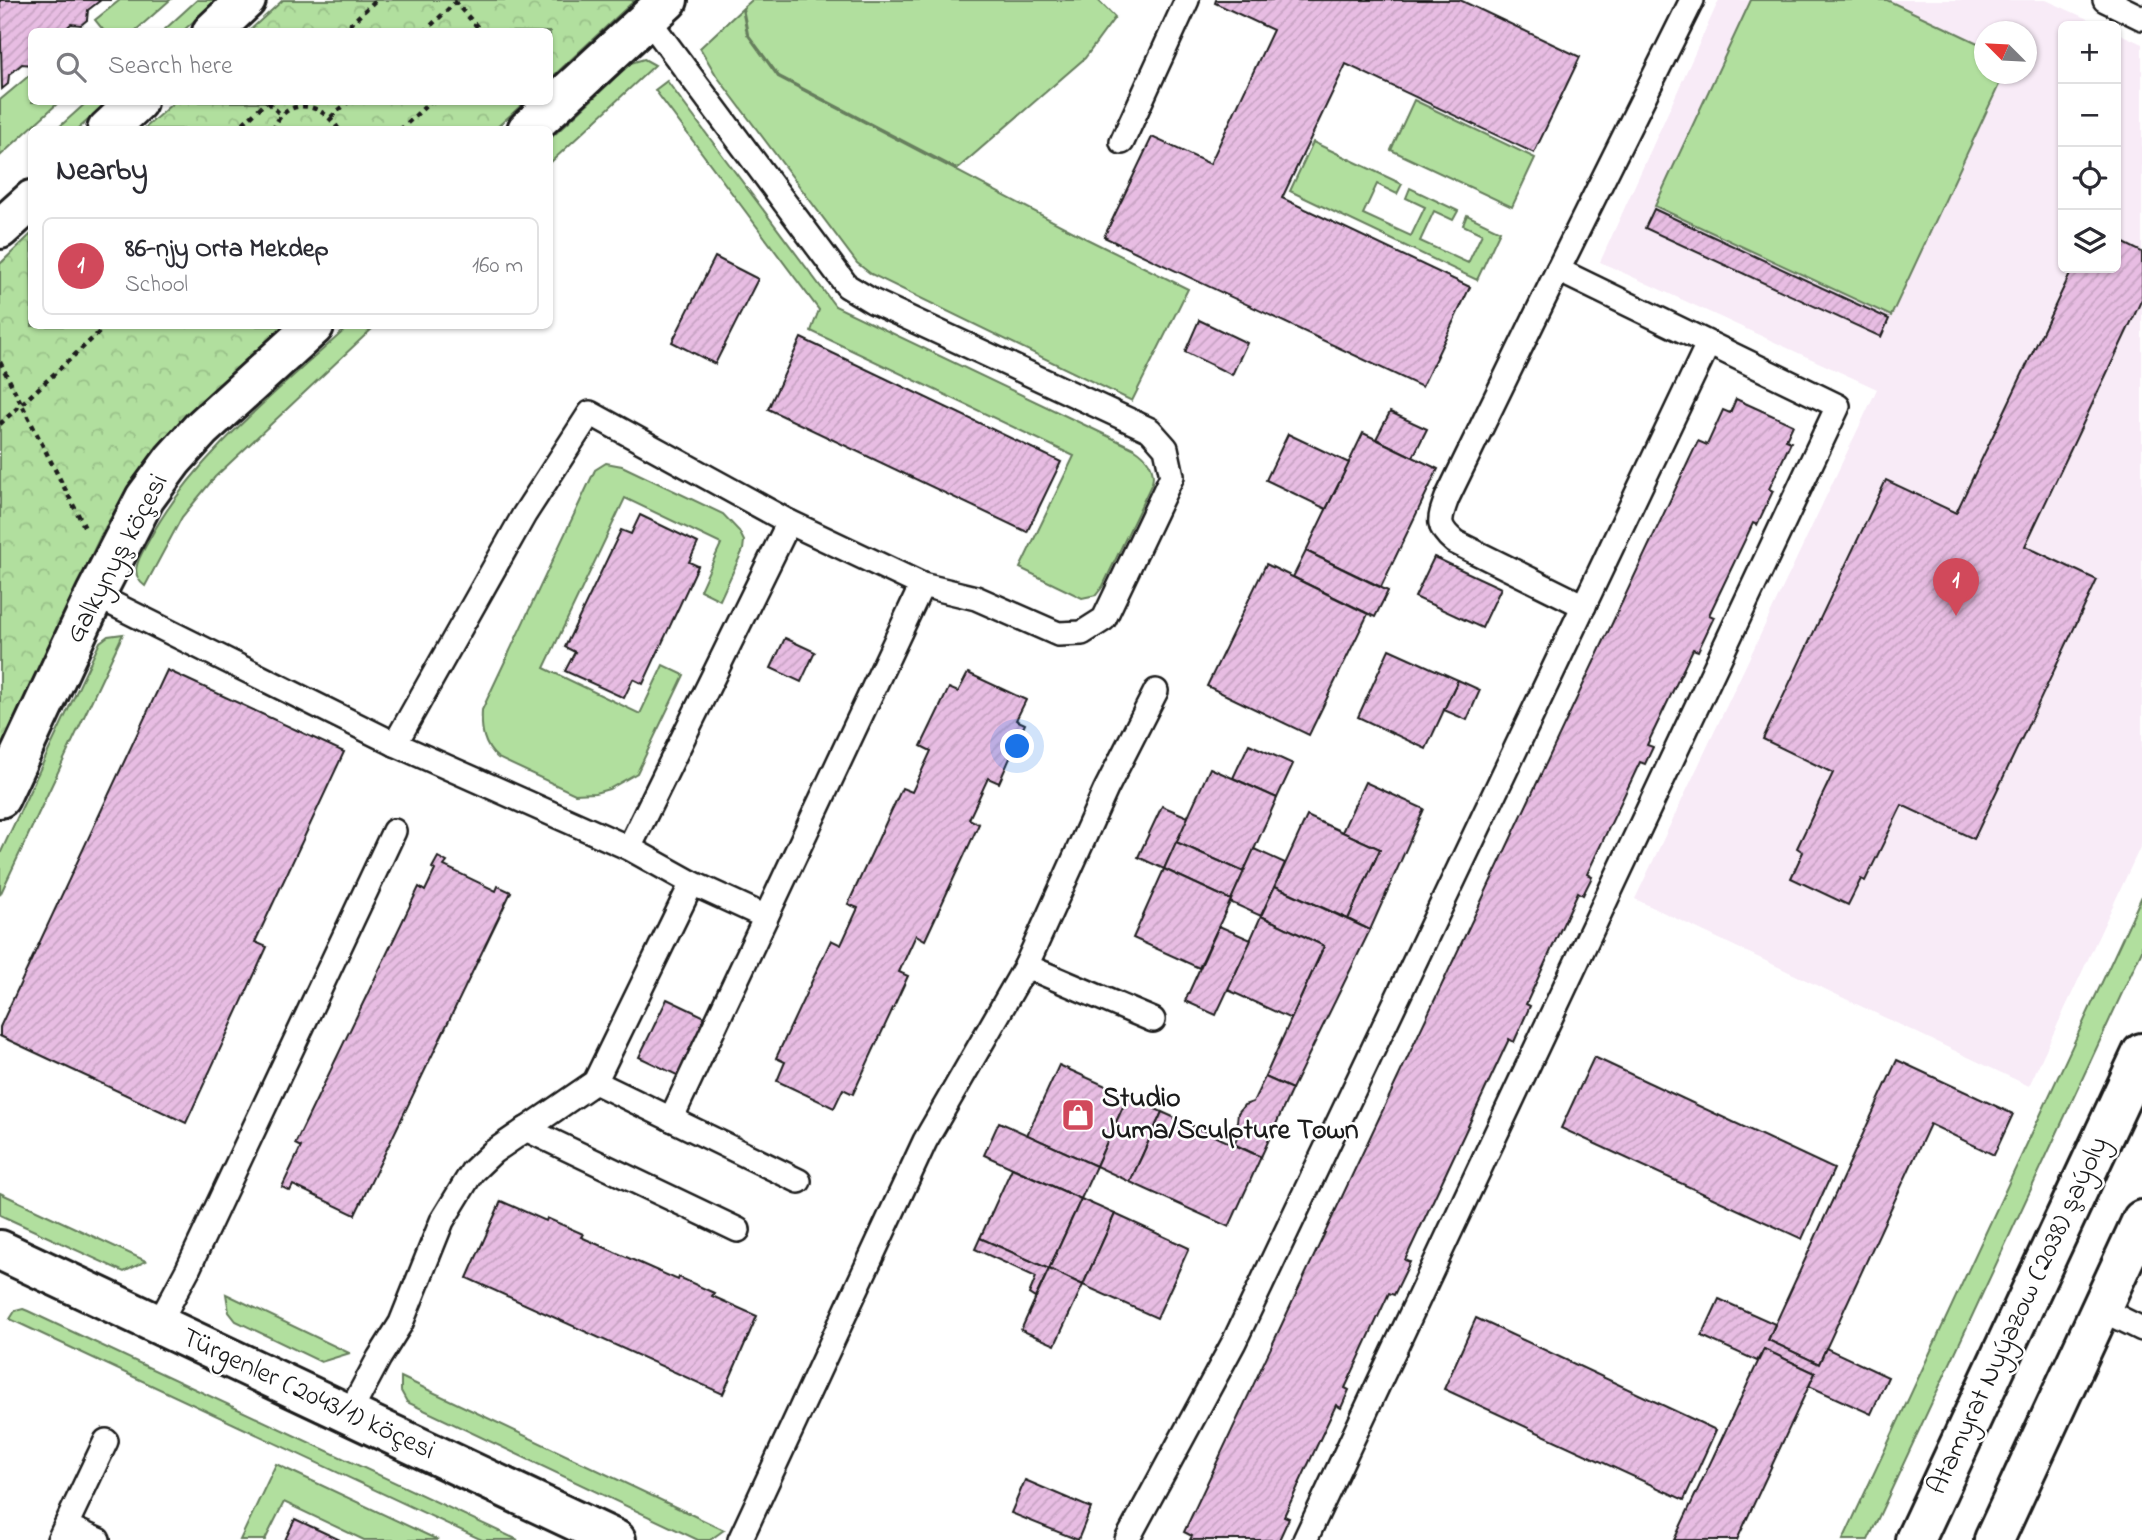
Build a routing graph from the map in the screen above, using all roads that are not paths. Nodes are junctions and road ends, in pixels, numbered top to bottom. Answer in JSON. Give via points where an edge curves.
{"nodes":[{"id":1,"x":246,"y":0,"type":"edge"},
{"id":2,"x":1187,"y":0,"type":"edge"},
{"id":3,"x":1692,"y":0,"type":"edge"},
{"id":4,"x":2105,"y":0,"type":"edge"},
{"id":5,"x":658,"y":9,"type":"edge"},
{"id":6,"x":2142,"y":18,"type":"edge"},
{"id":7,"x":216,"y":28,"type":"edge"},
{"id":8,"x":134,"y":105,"type":"edge"},
{"id":9,"x":111,"y":126,"type":"edge"},
{"id":10,"x":531,"y":126,"type":"edge"},
{"id":11,"x":1122,"y":142,"type":"dead end"},
{"id":12,"x":28,"y":204,"type":"edge"},
{"id":13,"x":0,"y":229,"type":"edge"},
{"id":14,"x":1558,"y":270,"type":"junction"},
{"id":15,"x":311,"y":329,"type":"edge"},
{"id":16,"x":1708,"y":344,"type":"junction"},
{"id":17,"x":789,"y":522,"type":"junction"},
{"id":18,"x":922,"y":585,"type":"junction"},
{"id":19,"x":95,"y":595,"type":"junction"},
{"id":20,"x":1584,"y":606,"type":"junction"},
{"id":21,"x":1156,"y":691,"type":"dead end"},
{"id":22,"x":395,"y":744,"type":"junction"},
{"id":23,"x":0,"y":799,"type":"edge"},
{"id":24,"x":394,"y":831,"type":"dead end"},
{"id":25,"x":629,"y":849,"type":"junction"},
{"id":26,"x":692,"y":883,"type":"junction"},
{"id":27,"x":766,"y":918,"type":"junction"},
{"id":28,"x":1026,"y":966,"type":"junction"},
{"id":29,"x":1153,"y":1020,"type":"dead end"},
{"id":30,"x":2142,"y":1053,"type":"edge"},
{"id":31,"x":595,"y":1082,"type":"junction"},
{"id":32,"x":671,"y":1119,"type":"junction"},
{"id":33,"x":526,"y":1129,"type":"junction"},
{"id":34,"x":799,"y":1181,"type":"dead end"},
{"id":35,"x":2142,"y":1220,"type":"edge"},
{"id":36,"x":738,"y":1230,"type":"dead end"},
{"id":37,"x":4,"y":1260,"type":"edge"},
{"id":38,"x":2101,"y":1309,"type":"junction"},
{"id":39,"x":158,"y":1325,"type":"junction"},
{"id":40,"x":2142,"y":1329,"type":"edge"},
{"id":41,"x":349,"y":1414,"type":"junction"},
{"id":42,"x":106,"y":1441,"type":"dead end"},
{"id":43,"x":63,"y":1533,"type":"edge"},
{"id":44,"x":98,"y":1540,"type":"edge"},
{"id":45,"x":616,"y":1540,"type":"edge"},
{"id":46,"x":740,"y":1540,"type":"edge"},
{"id":47,"x":1127,"y":1540,"type":"edge"},
{"id":48,"x":1305,"y":1540,"type":"edge"},
{"id":49,"x":1915,"y":1540,"type":"edge"},
{"id":50,"x":1994,"y":1540,"type":"edge"}],
"edges":[{"from":1,"to":7,"type":"street"},
{"from":2,"to":11,"type":"lane"},
{"from":3,"to":14,"type":"lane"},
{"from":4,"to":6,"type":"lane"},
{"from":5,"to":10,"type":"street"},
{"from":5,"to":18,"type":"lane","via":[[847,286],[1150,430],[1166,448],[1172,475],[1104,619],[1082,633],[1058,634],[976,598]]},
{"from":8,"to":9,"type":"street"},
{"from":12,"to":13,"type":"street"},
{"from":14,"to":16,"type":"lane"},
{"from":14,"to":20,"type":"lane","via":[[1439,519],[1455,542]]},
{"from":15,"to":19,"type":"street","name":"Galkynyş köçesi","via":[[173,460],[145,498]]},
{"from":16,"to":20,"type":"lane"},
{"from":16,"to":48,"type":"lane","via":[[1838,406]]},
{"from":17,"to":18,"type":"lane"},
{"from":17,"to":22,"type":"lane","via":[[590,413],[524,515]]},
{"from":17,"to":25,"type":"lane"},
{"from":18,"to":27,"type":"lane"},
{"from":19,"to":22,"type":"lane"},
{"from":19,"to":23,"type":"street","name":"Galkynyş köçesi"},
{"from":20,"to":47,"type":"lane","via":[[1234,1342]]},
{"from":21,"to":28,"type":"lane"},
{"from":22,"to":25,"type":"lane"},
{"from":24,"to":39,"type":"lane"},
{"from":25,"to":26,"type":"lane"},
{"from":26,"to":27,"type":"lane"},
{"from":26,"to":31,"type":"lane"},
{"from":27,"to":32,"type":"lane"},
{"from":28,"to":29,"type":"lane"},
{"from":28,"to":46,"type":"lane","via":[[925,1141]]},
{"from":30,"to":49,"type":"street","name":"Atamyrat Nyýazow (2038) şaýoly"},
{"from":31,"to":32,"type":"lane"},
{"from":31,"to":33,"type":"lane"},
{"from":32,"to":34,"type":"lane"},
{"from":33,"to":36,"type":"lane"},
{"from":33,"to":41,"type":"lane","via":[[472,1172],[442,1222],[401,1323]]},
{"from":35,"to":38,"type":"street"},
{"from":37,"to":39,"type":"street","name":"Türgenler (2043/1) köçesi"},
{"from":38,"to":40,"type":"lane"},
{"from":38,"to":50,"type":"street"},
{"from":39,"to":41,"type":"street","name":"Türgenler (2043/1) köçesi"},
{"from":41,"to":45,"type":"street","name":"Türgenler (2043/1) köçesi"},
{"from":42,"to":43,"type":"lane"},
{"from":43,"to":44,"type":"lane"}]}
